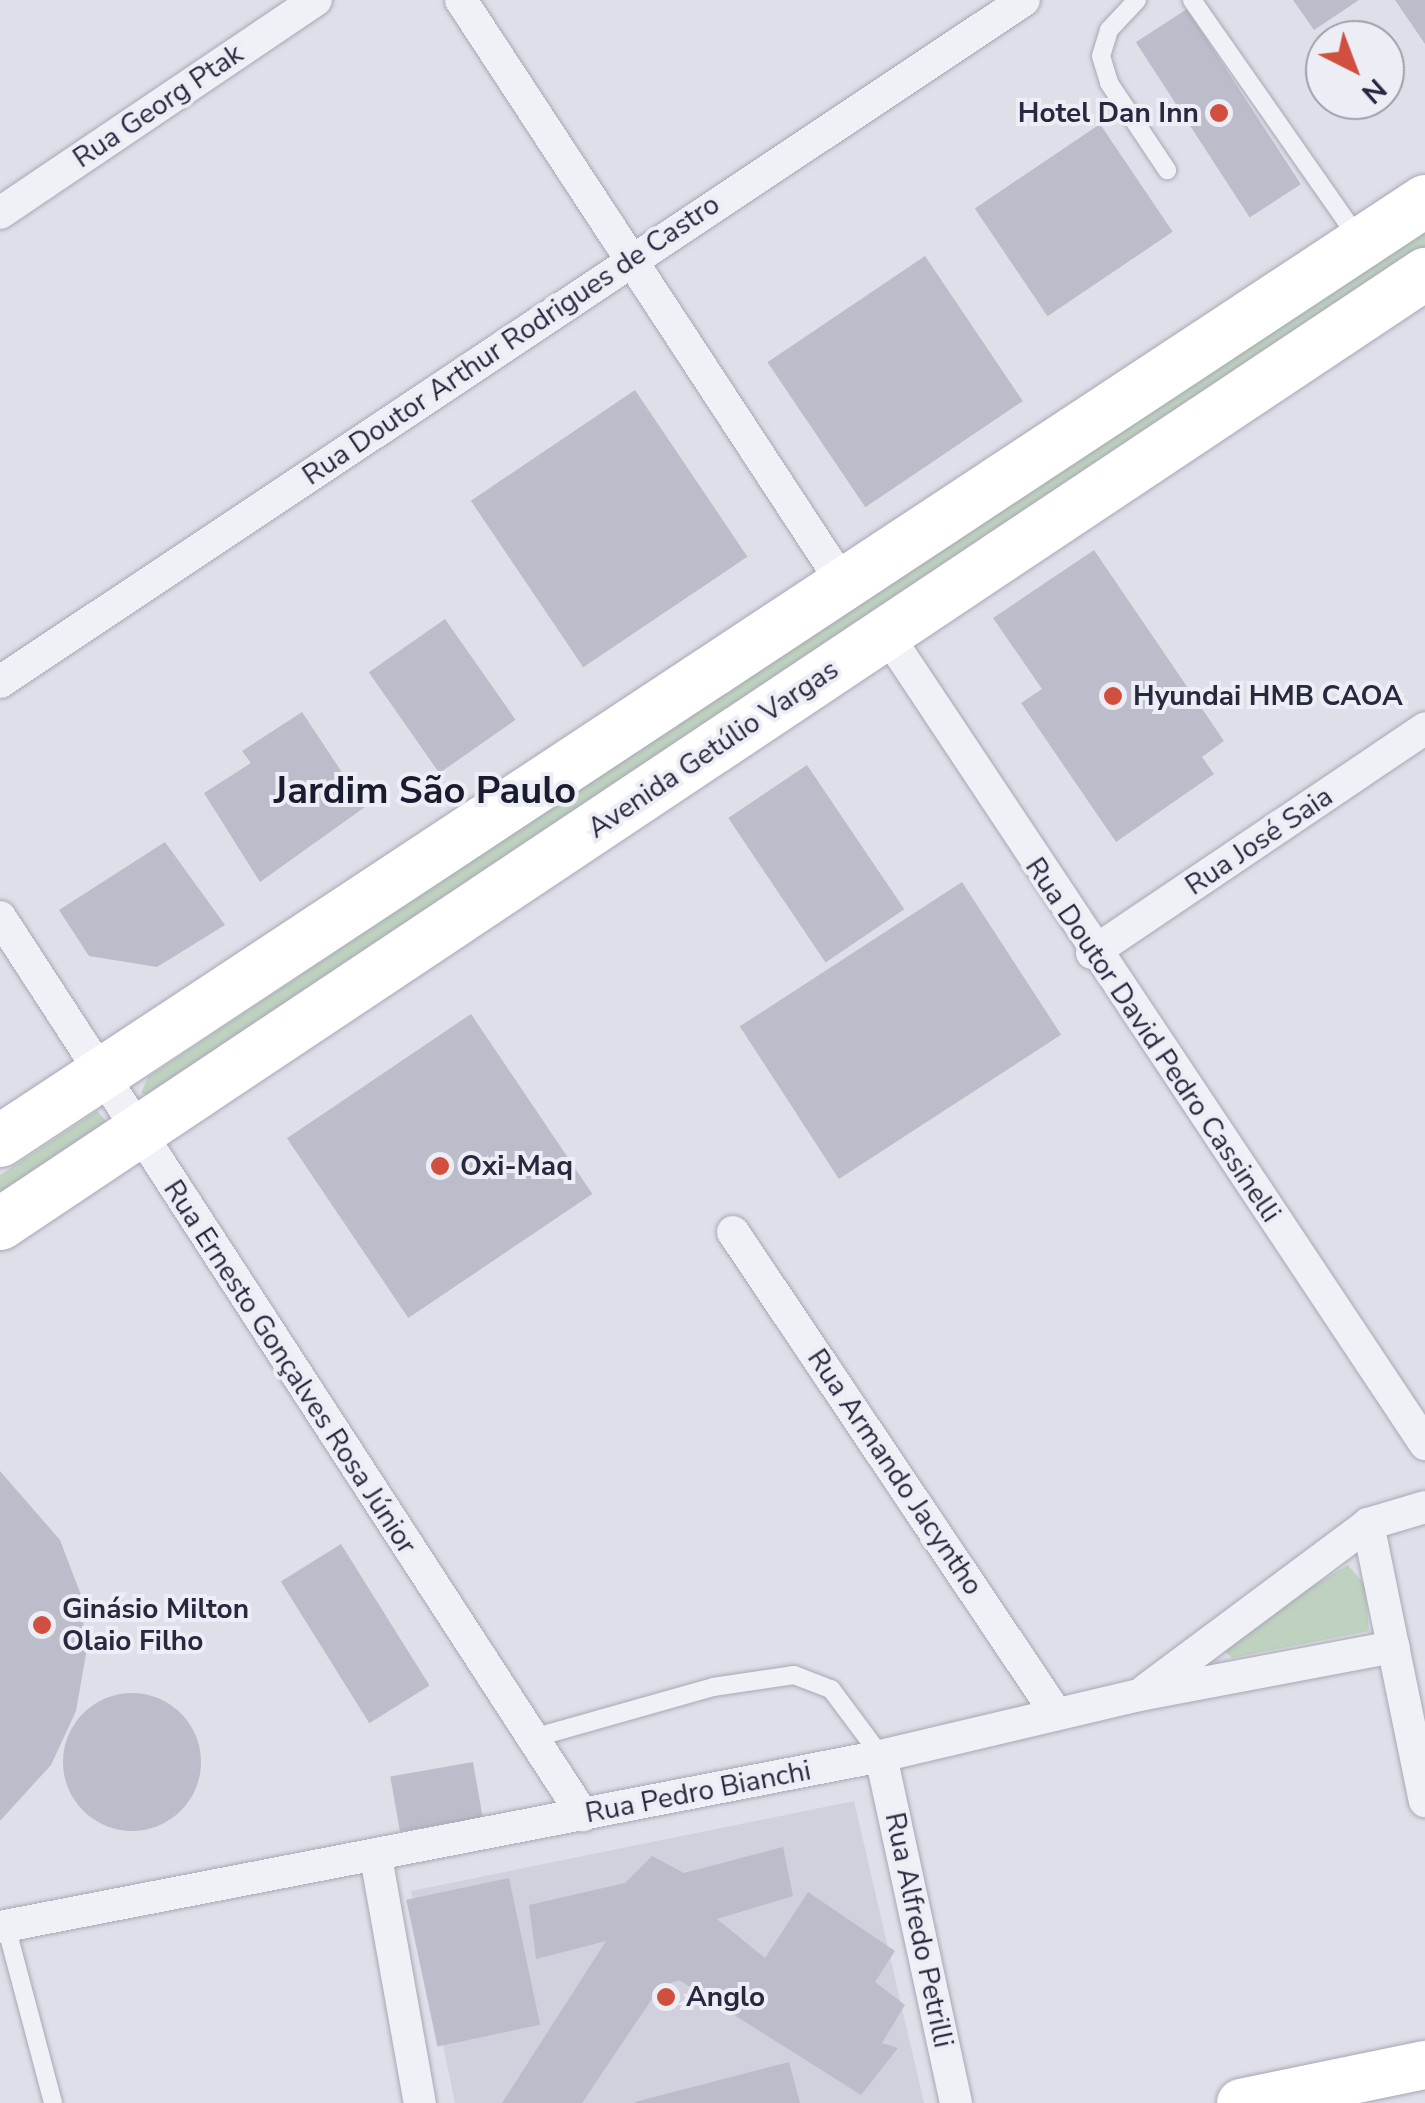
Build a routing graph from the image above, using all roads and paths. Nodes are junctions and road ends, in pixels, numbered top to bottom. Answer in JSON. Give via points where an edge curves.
{"nodes":[{"id":1,"x":316,"y":0,"type":"edge"},
{"id":2,"x":461,"y":0,"type":"edge"},
{"id":3,"x":1024,"y":0,"type":"edge"},
{"id":4,"x":1137,"y":0,"type":"edge"},
{"id":5,"x":1192,"y":0,"type":"edge"},
{"id":6,"x":1168,"y":170,"type":"dead end"},
{"id":7,"x":1425,"y":201,"type":"edge"},
{"id":8,"x":0,"y":212,"type":"edge"},
{"id":9,"x":1361,"y":242,"type":"junction"},
{"id":10,"x":630,"y":260,"type":"junction"},
{"id":11,"x":1425,"y":274,"type":"edge"},
{"id":12,"x":846,"y":588,"type":"junction"},
{"id":13,"x":886,"y":633,"type":"junction"},
{"id":14,"x":0,"y":682,"type":"edge"},
{"id":15,"x":1425,"y":728,"type":"edge"},
{"id":16,"x":0,"y":918,"type":"edge"},
{"id":17,"x":1092,"y":953,"type":"junction"},
{"id":18,"x":98,"y":1075,"type":"junction"},
{"id":19,"x":138,"y":1133,"type":"junction"},
{"id":20,"x":0,"y":1141,"type":"edge"},
{"id":21,"x":0,"y":1224,"type":"edge"},
{"id":22,"x":734,"y":1232,"type":"dead end"},
{"id":23,"x":1425,"y":1444,"type":"edge"},
{"id":24,"x":1425,"y":1506,"type":"edge"},
{"id":25,"x":1368,"y":1524,"type":"junction"},
{"id":26,"x":1394,"y":1647,"type":"junction"},
{"id":27,"x":1138,"y":1695,"type":"junction"},
{"id":28,"x":1056,"y":1713,"type":"junction"},
{"id":29,"x":533,"y":1738,"type":"junction"},
{"id":30,"x":881,"y":1756,"type":"junction"},
{"id":31,"x":1425,"y":1801,"type":"edge"},
{"id":32,"x":583,"y":1815,"type":"junction"},
{"id":33,"x":376,"y":1857,"type":"junction"},
{"id":34,"x":3,"y":1927,"type":"edge"},
{"id":35,"x":1425,"y":2065,"type":"edge"},
{"id":36,"x":1307,"y":2096,"type":"edge"},
{"id":37,"x":53,"y":2103,"type":"edge"},
{"id":38,"x":420,"y":2103,"type":"edge"},
{"id":39,"x":956,"y":2103,"type":"edge"},
{"id":40,"x":1241,"y":2103,"type":"edge"}],
"edges":[{"from":1,"to":8,"type":"street","name":"Rua Georg Ptak"},
{"from":2,"to":10,"type":"street"},
{"from":3,"to":10,"type":"street","name":"Rua Doutor Arthur Rodrigues de Castro"},
{"from":4,"to":6,"type":"lane","via":[[1109,30],[1100,56]]},
{"from":5,"to":9,"type":"lane"},
{"from":7,"to":9,"type":"main road"},
{"from":9,"to":12,"type":"main road"},
{"from":10,"to":12,"type":"street"},
{"from":10,"to":14,"type":"street","name":"Rua Doutor Arthur Rodrigues de Castro"},
{"from":11,"to":13,"type":"main road","name":"Avenida Getúlio Vargas"},
{"from":12,"to":18,"type":"main road"},
{"from":13,"to":17,"type":"street","name":"Rua Doutor David Pedro Cassinelli"},
{"from":13,"to":19,"type":"main road","name":"Avenida Getúlio Vargas"},
{"from":15,"to":17,"type":"street","name":"Rua José Saia"},
{"from":16,"to":18,"type":"street","name":"Rua Ernesto Gonçalves Rosa Júnior"},
{"from":17,"to":23,"type":"street","name":"Rua Doutor David Pedro Cassinelli"},
{"from":18,"to":19,"type":"street","name":"Rua Ernesto Gonçalves Rosa Júnior"},
{"from":18,"to":20,"type":"main road"},
{"from":19,"to":21,"type":"main road","name":"Avenida Getúlio Vargas"},
{"from":19,"to":29,"type":"street","name":"Rua Ernesto Gonçalves Rosa Júnior"},
{"from":22,"to":28,"type":"street","name":"Rua Armando Jacyntho"},
{"from":24,"to":25,"type":"street"},
{"from":25,"to":26,"type":"street"},
{"from":25,"to":27,"type":"street"},
{"from":26,"to":27,"type":"street","name":"Rua Pedro Bianchi"},
{"from":26,"to":31,"type":"street"},
{"from":27,"to":28,"type":"street","name":"Rua Pedro Bianchi"},
{"from":28,"to":30,"type":"street","name":"Rua Pedro Bianchi"},
{"from":29,"to":30,"type":"lane","via":[[713,1687],[794,1675],[831,1689]]},
{"from":29,"to":32,"type":"street","name":"Rua Ernesto Gonçalves Rosa Júnior"},
{"from":30,"to":32,"type":"street","name":"Rua Pedro Bianchi"},
{"from":30,"to":39,"type":"street","name":"Rua Alfredo Petrilli"},
{"from":32,"to":33,"type":"street","name":"Rua Pedro Bianchi"},
{"from":33,"to":34,"type":"street","name":"Rua Pedro Bianchi"},
{"from":33,"to":38,"type":"street"},
{"from":34,"to":37,"type":"lane"},
{"from":35,"to":36,"type":"main road"},
{"from":36,"to":40,"type":"main road"}]}
